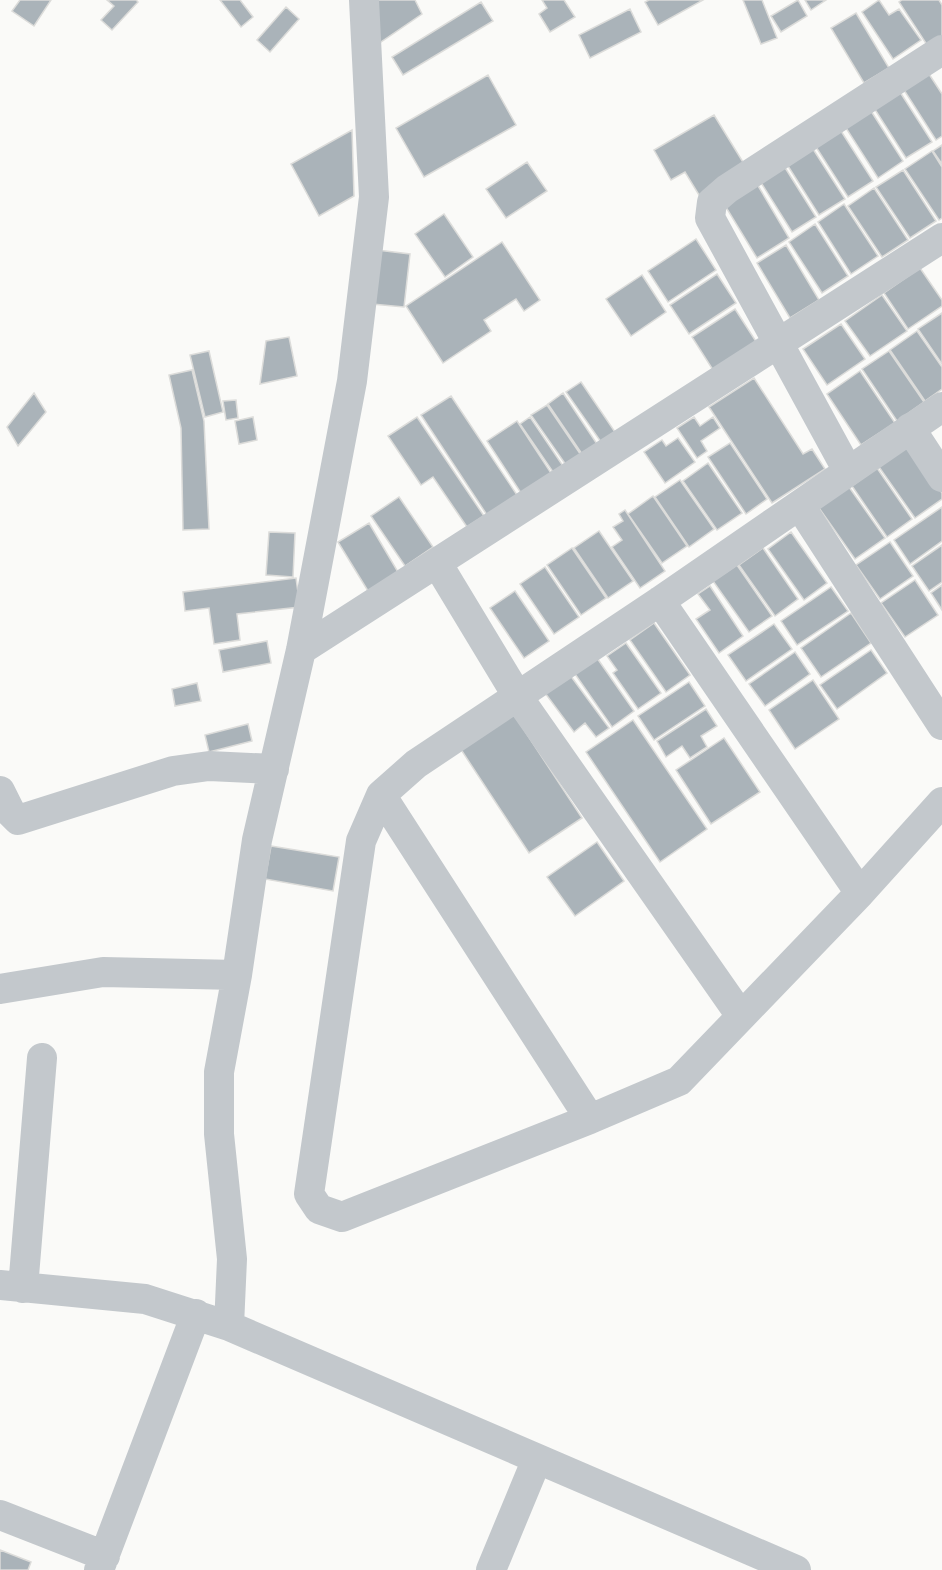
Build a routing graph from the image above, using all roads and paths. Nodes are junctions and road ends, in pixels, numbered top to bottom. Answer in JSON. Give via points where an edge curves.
{"nodes":[{"id":1,"x":364,"y":0,"type":"edge"},
{"id":2,"x":942,"y":50,"type":"edge"},
{"id":3,"x":942,"y":238,"type":"edge"},
{"id":4,"x":776,"y":344,"type":"junction"},
{"id":5,"x":942,"y":407,"type":"edge"},
{"id":6,"x":910,"y":428,"type":"junction"},
{"id":7,"x":848,"y":471,"type":"junction"},
{"id":8,"x":942,"y":477,"type":"edge"},
{"id":9,"x":800,"y":506,"type":"junction"},
{"id":10,"x":437,"y":563,"type":"junction"},
{"id":11,"x":660,"y":601,"type":"junction"},
{"id":12,"x":302,"y":650,"type":"junction"},
{"id":13,"x":518,"y":696,"type":"junction"},
{"id":14,"x":942,"y":724,"type":"edge"},
{"id":15,"x":274,"y":769,"type":"junction"},
{"id":16,"x":0,"y":791,"type":"edge"},
{"id":17,"x":381,"y":795,"type":"junction"},
{"id":18,"x":942,"y":801,"type":"edge"},
{"id":19,"x":860,"y":893,"type":"junction"},
{"id":20,"x":237,"y":975,"type":"junction"},
{"id":21,"x":0,"y":989,"type":"edge"},
{"id":22,"x":741,"y":1016,"type":"junction"},
{"id":23,"x":42,"y":1058,"type":"dead end"},
{"id":24,"x":590,"y":1119,"type":"junction"},
{"id":25,"x":12,"y":1286,"type":"edge"},
{"id":26,"x":196,"y":1314,"type":"junction"},
{"id":27,"x":229,"y":1326,"type":"junction"},
{"id":28,"x":537,"y":1459,"type":"junction"},
{"id":29,"x":0,"y":1515,"type":"edge"},
{"id":30,"x":102,"y":1563,"type":"edge"},
{"id":31,"x":491,"y":1570,"type":"edge"},
{"id":32,"x":796,"y":1570,"type":"edge"}],
"edges":[{"from":1,"to":12,"type":"street","via":[[374,197],[352,381]]},
{"from":2,"to":4,"type":"street","via":[[712,202],[710,219]]},
{"from":3,"to":4,"type":"street"},
{"from":4,"to":7,"type":"street"},
{"from":4,"to":10,"type":"street"},
{"from":5,"to":6,"type":"street"},
{"from":6,"to":7,"type":"street"},
{"from":6,"to":8,"type":"street"},
{"from":7,"to":9,"type":"street"},
{"from":9,"to":11,"type":"street"},
{"from":9,"to":14,"type":"street"},
{"from":10,"to":12,"type":"street"},
{"from":10,"to":13,"type":"street"},
{"from":11,"to":13,"type":"street"},
{"from":11,"to":19,"type":"street"},
{"from":12,"to":15,"type":"street"},
{"from":13,"to":17,"type":"street","via":[[416,764]]},
{"from":13,"to":22,"type":"street"},
{"from":15,"to":16,"type":"street","via":[[209,766],[173,771],[18,820],[10,813]]},
{"from":15,"to":20,"type":"street","via":[[256,840]]},
{"from":17,"to":24,"type":"street"},
{"from":17,"to":24,"type":"street","via":[[361,841],[309,1194],[318,1209],[342,1217]]},
{"from":18,"to":19,"type":"street"},
{"from":19,"to":22,"type":"street"},
{"from":20,"to":21,"type":"street","via":[[103,972]]},
{"from":20,"to":27,"type":"street","via":[[219,1072],[219,1134],[232,1259]]},
{"from":22,"to":24,"type":"street","via":[[679,1081]]},
{"from":23,"to":25,"type":"street"},
{"from":25,"to":26,"type":"street","via":[[145,1299]]},
{"from":26,"to":27,"type":"street"},
{"from":26,"to":30,"type":"street"},
{"from":27,"to":28,"type":"street"},
{"from":28,"to":31,"type":"street"},
{"from":28,"to":32,"type":"street"},
{"from":29,"to":30,"type":"street"}]}
